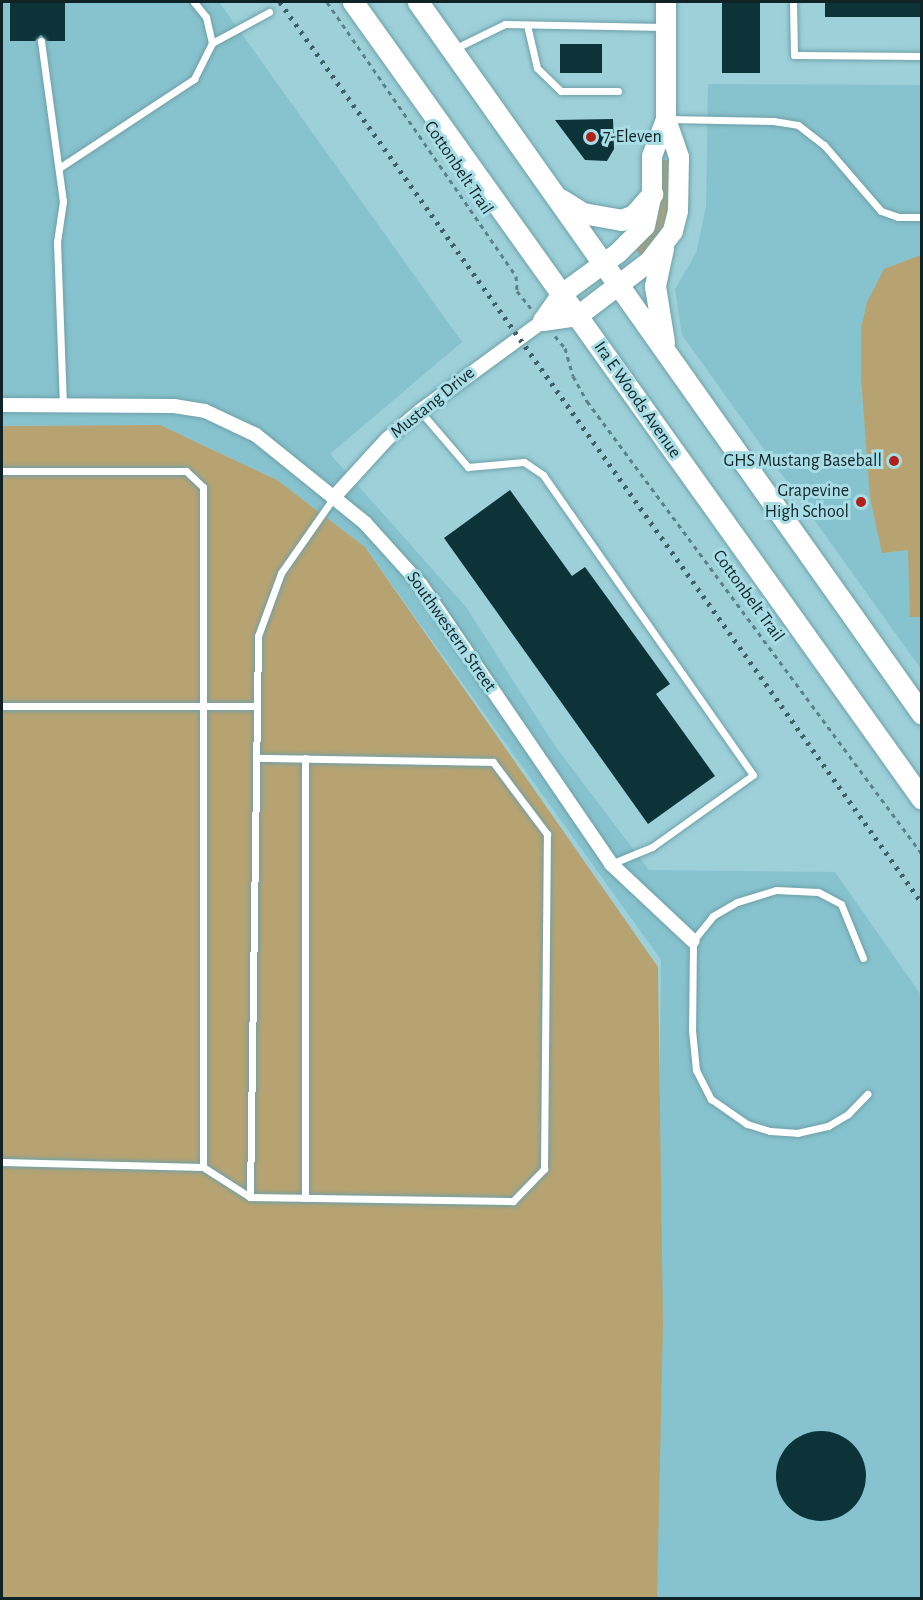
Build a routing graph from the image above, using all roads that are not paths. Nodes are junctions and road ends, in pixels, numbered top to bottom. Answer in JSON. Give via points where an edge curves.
{"nodes":[{"id":1,"x":195,"y":2,"type":"edge"},
{"id":2,"x":353,"y":2,"type":"edge"},
{"id":3,"x":418,"y":2,"type":"edge"},
{"id":4,"x":666,"y":2,"type":"edge"},
{"id":5,"x":793,"y":2,"type":"edge"},
{"id":6,"x":269,"y":12,"type":"dead end"},
{"id":7,"x":527,"y":25,"type":"junction"},
{"id":8,"x":665,"y":27,"type":"junction"},
{"id":9,"x":41,"y":41,"type":"dead end"},
{"id":10,"x":212,"y":43,"type":"junction"},
{"id":11,"x":452,"y":50,"type":"junction"},
{"id":12,"x":921,"y":56,"type":"edge"},
{"id":13,"x":618,"y":91,"type":"dead end"},
{"id":14,"x":666,"y":119,"type":"junction"},
{"id":15,"x":59,"y":168,"type":"junction"},
{"id":16,"x":652,"y":194,"type":"junction"},
{"id":17,"x":554,"y":196,"type":"junction"},
{"id":18,"x":921,"y":217,"type":"edge"},
{"id":19,"x":663,"y":248,"type":"junction"},
{"id":20,"x":604,"y":264,"type":"junction"},
{"id":21,"x":620,"y":284,"type":"junction"},
{"id":22,"x":562,"y":294,"type":"junction"},
{"id":23,"x":578,"y":316,"type":"junction"},
{"id":24,"x":543,"y":321,"type":"junction"},
{"id":25,"x":667,"y":354,"type":"junction"},
{"id":26,"x":2,"y":405,"type":"edge"},
{"id":27,"x":63,"y":405,"type":"junction"},
{"id":28,"x":420,"y":411,"type":"junction"},
{"id":29,"x":2,"y":471,"type":"edge"},
{"id":30,"x":334,"y":497,"type":"junction"},
{"id":31,"x":2,"y":706,"type":"edge"},
{"id":32,"x":203,"y":706,"type":"junction"},
{"id":33,"x":257,"y":706,"type":"junction"},
{"id":34,"x":921,"y":714,"type":"edge"},
{"id":35,"x":256,"y":758,"type":"junction"},
{"id":36,"x":305,"y":758,"type":"junction"},
{"id":37,"x":921,"y":799,"type":"edge"},
{"id":38,"x":611,"y":864,"type":"junction"},
{"id":39,"x":693,"y":941,"type":"junction"},
{"id":40,"x":864,"y":958,"type":"dead end"},
{"id":41,"x":867,"y":1094,"type":"dead end"},
{"id":42,"x":2,"y":1162,"type":"edge"},
{"id":43,"x":203,"y":1167,"type":"junction"},
{"id":44,"x":250,"y":1197,"type":"junction"},
{"id":45,"x":305,"y":1198,"type":"junction"}],
"edges":[{"from":1,"to":10,"type":"lane","via":[[206,17]]},
{"from":2,"to":22,"type":"main road","name":"Ira E Woods Avenue"},
{"from":3,"to":11,"type":"main road"},
{"from":4,"to":8,"type":"main road","name":"Mustang Drive"},
{"from":5,"to":12,"type":"lane","via":[[795,55]]},
{"from":6,"to":10,"type":"lane"},
{"from":7,"to":8,"type":"lane"},
{"from":7,"to":11,"type":"lane","via":[[506,24]]},
{"from":7,"to":13,"type":"lane","via":[[537,68],[561,91]]},
{"from":8,"to":14,"type":"main road","name":"Mustang Drive"},
{"from":9,"to":15,"type":"lane"},
{"from":10,"to":15,"type":"lane","via":[[194,79]]},
{"from":11,"to":17,"type":"main road"},
{"from":14,"to":16,"type":"main road","name":"Mustang Drive","via":[[652,156]]},
{"from":14,"to":18,"type":"lane","via":[[798,125],[824,145],[881,211],[898,218]]},
{"from":14,"to":19,"type":"main road","name":"Mustang Drive","via":[[679,157],[679,188],[678,211]]},
{"from":15,"to":27,"type":"lane","via":[[63,201],[57,242]]},
{"from":16,"to":17,"type":"main road","via":[[634,214],[608,220],[582,213]]},
{"from":16,"to":20,"type":"main road","name":"Mustang Drive","via":[[645,226]]},
{"from":17,"to":20,"type":"main road"},
{"from":19,"to":21,"type":"main road","name":"Mustang Drive"},
{"from":19,"to":25,"type":"main road","via":[[655,286]]},
{"from":20,"to":21,"type":"main road"},
{"from":20,"to":22,"type":"main road","name":"Mustang Drive"},
{"from":21,"to":23,"type":"main road","name":"Mustang Drive"},
{"from":21,"to":25,"type":"main road"},
{"from":22,"to":23,"type":"main road","name":"Ira E Woods Avenue"},
{"from":22,"to":24,"type":"main road","name":"Mustang Drive"},
{"from":23,"to":24,"type":"main road","name":"Mustang Drive"},
{"from":23,"to":37,"type":"main road","name":"Ira E Woods Avenue"},
{"from":24,"to":28,"type":"street","name":"Mustang Drive"},
{"from":25,"to":34,"type":"main road"},
{"from":26,"to":27,"type":"street","name":"Southwestern Street"},
{"from":27,"to":30,"type":"street","name":"Southwestern Street","via":[[174,406],[206,411],[256,435]]},
{"from":28,"to":30,"type":"street","name":"Mustang Drive","via":[[387,439]]},
{"from":28,"to":38,"type":"lane","via":[[468,467],[524,462],[543,475],[753,775],[652,847]]},
{"from":29,"to":32,"type":"lane","via":[[186,471],[203,487]]},
{"from":30,"to":33,"type":"lane","via":[[280,573],[258,636]]},
{"from":30,"to":38,"type":"street","name":"Southwestern Street","via":[[365,523],[421,585]]},
{"from":31,"to":32,"type":"lane"},
{"from":32,"to":33,"type":"lane"},
{"from":32,"to":43,"type":"lane"},
{"from":33,"to":35,"type":"lane"},
{"from":35,"to":36,"type":"lane"},
{"from":35,"to":44,"type":"lane"},
{"from":36,"to":45,"type":"lane"},
{"from":36,"to":45,"type":"lane","via":[[493,762],[547,834],[544,1169],[513,1201]]},
{"from":38,"to":39,"type":"street","name":"Southwestern Street"},
{"from":39,"to":40,"type":"lane","via":[[713,916],[737,902],[776,890],[818,892],[841,904]]},
{"from":39,"to":41,"type":"lane","via":[[696,1070],[711,1099],[747,1124],[797,1133],[828,1126],[849,1114]]},
{"from":42,"to":43,"type":"lane"},
{"from":43,"to":44,"type":"lane"},
{"from":44,"to":45,"type":"lane"}]}
